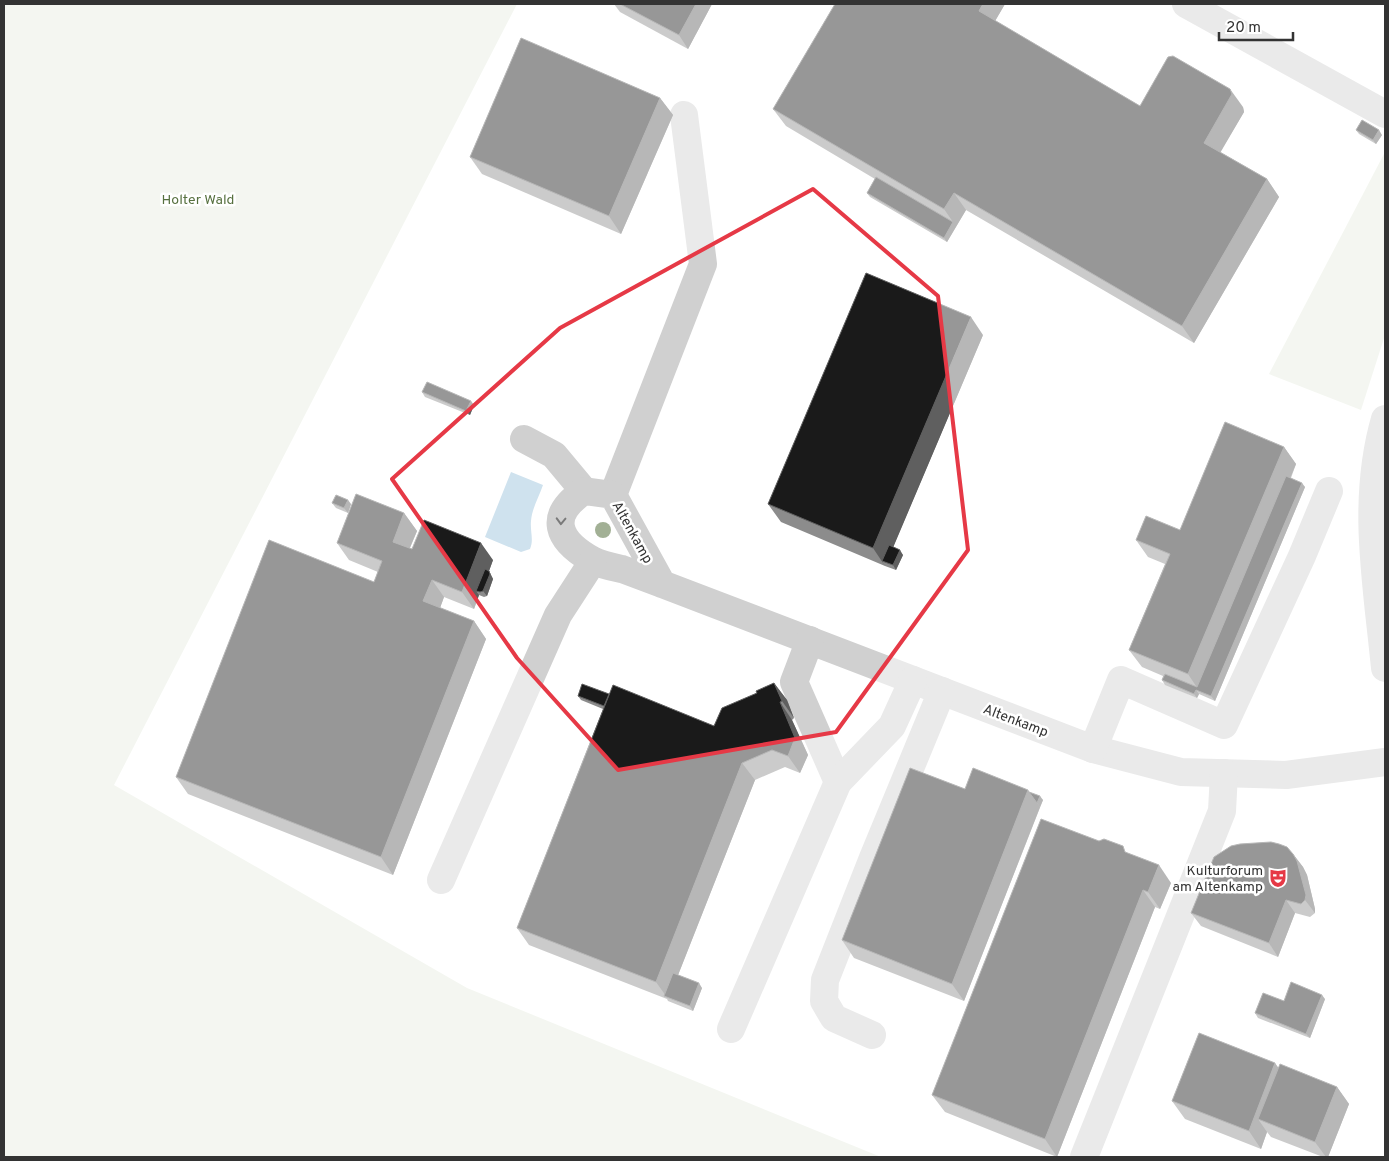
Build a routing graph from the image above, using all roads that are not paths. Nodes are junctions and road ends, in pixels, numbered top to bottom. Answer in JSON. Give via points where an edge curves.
{"nodes":[{"id":1,"x":1186,"y":4,"type":"edge"},
{"id":2,"x":1385,"y":114,"type":"edge"},
{"id":3,"x":684,"y":115,"type":"dead end"},
{"id":4,"x":1385,"y":419,"type":"edge"},
{"id":5,"x":524,"y":439,"type":"dead end"},
{"id":6,"x":584,"y":491,"type":"junction"},
{"id":7,"x":1329,"y":491,"type":"dead end"},
{"id":8,"x":613,"y":495,"type":"junction"},
{"id":9,"x":1379,"y":514,"type":"edge"},
{"id":10,"x":593,"y":561,"type":"junction"},
{"id":11,"x":662,"y":584,"type":"junction"},
{"id":12,"x":810,"y":640,"type":"junction"},
{"id":13,"x":1385,"y":668,"type":"edge"},
{"id":14,"x":913,"y":680,"type":"junction"},
{"id":15,"x":942,"y":691,"type":"junction"},
{"id":16,"x":1093,"y":749,"type":"junction"},
{"id":17,"x":1385,"y":762,"type":"edge"},
{"id":18,"x":1224,"y":773,"type":"junction"},
{"id":19,"x":838,"y":782,"type":"junction"},
{"id":20,"x":441,"y":880,"type":"dead end"},
{"id":21,"x":731,"y":1029,"type":"dead end"},
{"id":22,"x":872,"y":1035,"type":"dead end"},
{"id":23,"x":1084,"y":1157,"type":"edge"}],
"edges":[{"from":1,"to":2,"type":"street"},
{"from":3,"to":8,"type":"street","via":[[703,264]]},
{"from":4,"to":9,"type":"street","via":[[1372,482]]},
{"from":5,"to":6,"type":"street","via":[[554,455]]},
{"from":6,"to":8,"type":"street","name":"Altenkamp"},
{"from":6,"to":10,"type":"street","name":"Altenkamp","one_way":true,"via":[[573,498],[560,514],[561,531],[572,545]]},
{"from":7,"to":16,"type":"street","via":[[1224,725],[1121,680]]},
{"from":8,"to":11,"type":"street","name":"Altenkamp"},
{"from":9,"to":13,"type":"street","via":[[1372,538]]},
{"from":10,"to":11,"type":"street","name":"Altenkamp"},
{"from":10,"to":20,"type":"street","via":[[558,615]]},
{"from":11,"to":12,"type":"street","name":"Altenkamp"},
{"from":12,"to":14,"type":"street","name":"Altenkamp"},
{"from":12,"to":19,"type":"street","via":[[794,682]]},
{"from":14,"to":15,"type":"street","name":"Altenkamp"},
{"from":14,"to":19,"type":"street","via":[[892,726]]},
{"from":15,"to":16,"type":"street","name":"Altenkamp"},
{"from":15,"to":22,"type":"street","via":[[825,980],[824,1000],[834,1018]]},
{"from":16,"to":18,"type":"street","name":"Altenkamp","via":[[1181,772]]},
{"from":17,"to":18,"type":"street","name":"Altenkamp","via":[[1286,775]]},
{"from":18,"to":23,"type":"street","via":[[1222,812]]},
{"from":19,"to":21,"type":"street"}]}
